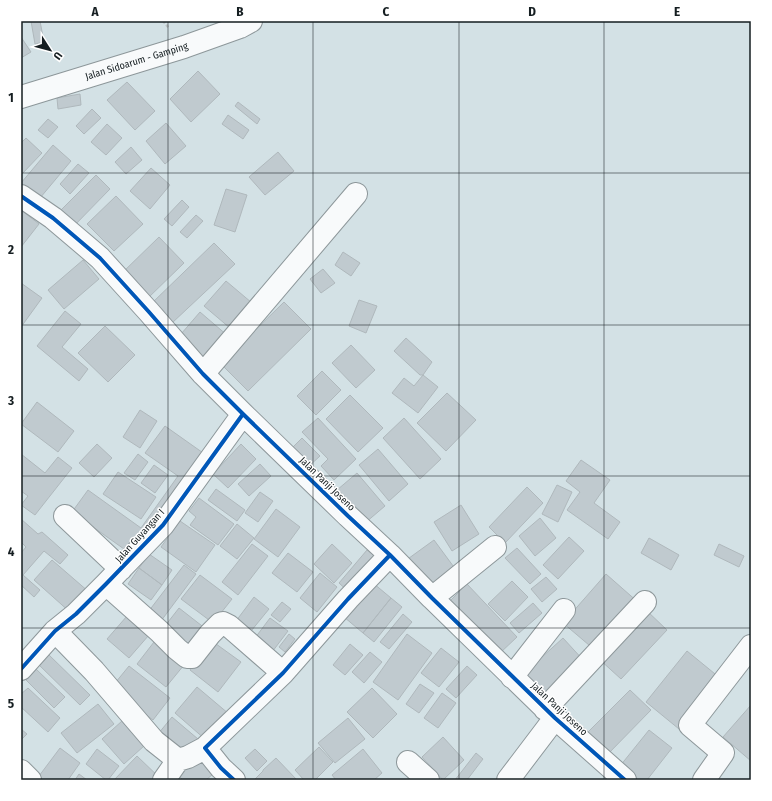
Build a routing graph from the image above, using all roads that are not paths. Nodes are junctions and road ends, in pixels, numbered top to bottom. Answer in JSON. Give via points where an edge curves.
{"nodes":[{"id":1,"x":242,"y":23,"type":"edge"},
{"id":2,"x":21,"y":97,"type":"edge"},
{"id":3,"x":356,"y":194,"type":"dead end"},
{"id":4,"x":21,"y":196,"type":"edge"},
{"id":5,"x":203,"y":374,"type":"junction"},
{"id":6,"x":243,"y":414,"type":"junction"},
{"id":7,"x":64,"y":516,"type":"dead end"},
{"id":8,"x":495,"y":547,"type":"dead end"},
{"id":9,"x":390,"y":555,"type":"junction"},
{"id":10,"x":114,"y":577,"type":"junction"},
{"id":11,"x":432,"y":598,"type":"junction"},
{"id":12,"x":645,"y":602,"type":"dead end"},
{"id":13,"x":564,"y":610,"type":"dead end"},
{"id":14,"x":61,"y":626,"type":"junction"},
{"id":15,"x":751,"y":646,"type":"edge"},
{"id":16,"x":21,"y":669,"type":"edge"},
{"id":17,"x":283,"y":673,"type":"junction"},
{"id":18,"x":512,"y":677,"type":"junction"},
{"id":19,"x":550,"y":713,"type":"junction"},
{"id":20,"x":205,"y":748,"type":"junction"},
{"id":21,"x":178,"y":760,"type":"junction"},
{"id":22,"x":408,"y":762,"type":"dead end"},
{"id":23,"x":21,"y":771,"type":"edge"},
{"id":24,"x":166,"y":779,"type":"edge"},
{"id":25,"x":30,"y":780,"type":"edge"},
{"id":26,"x":234,"y":780,"type":"edge"},
{"id":27,"x":428,"y":780,"type":"edge"},
{"id":28,"x":508,"y":780,"type":"edge"},
{"id":29,"x":625,"y":780,"type":"edge"},
{"id":30,"x":704,"y":780,"type":"edge"}],
"edges":[{"from":1,"to":2,"type":"street","name":"Jalan Sidoarum - Gamping","via":[[184,47]]},
{"from":3,"to":5,"type":"street"},
{"from":4,"to":5,"type":"street","name":"Jalan Panji Joseno","via":[[53,218],[100,258]]},
{"from":5,"to":6,"type":"street","name":"Jalan Panji Joseno"},
{"from":6,"to":9,"type":"street","name":"Jalan Panji Joseno"},
{"from":6,"to":10,"type":"street","name":"Jalan Guyangan I","via":[[163,525]]},
{"from":7,"to":10,"type":"street"},
{"from":8,"to":11,"type":"street"},
{"from":9,"to":11,"type":"street","name":"Jalan Panji Joseno"},
{"from":9,"to":17,"type":"street"},
{"from":10,"to":14,"type":"street","name":"Jalan Guyangan I"},
{"from":10,"to":17,"type":"street","via":[[159,631],[187,656],[192,657],[210,634],[223,623]]},
{"from":11,"to":18,"type":"street","name":"Jalan Panji Joseno"},
{"from":12,"to":19,"type":"street"},
{"from":13,"to":18,"type":"street"},
{"from":14,"to":16,"type":"street","name":"Jalan Guyangan I"},
{"from":14,"to":21,"type":"street","via":[[94,672],[154,741]]},
{"from":15,"to":30,"type":"street","via":[[690,725],[723,752]]},
{"from":17,"to":20,"type":"street"},
{"from":18,"to":19,"type":"street","name":"Jalan Panji Joseno"},
{"from":19,"to":28,"type":"street"},
{"from":19,"to":29,"type":"street","name":"Jalan Panji Joseno"},
{"from":20,"to":21,"type":"street"},
{"from":20,"to":26,"type":"street"},
{"from":21,"to":24,"type":"street"},
{"from":22,"to":27,"type":"street"},
{"from":23,"to":25,"type":"street"}]}
